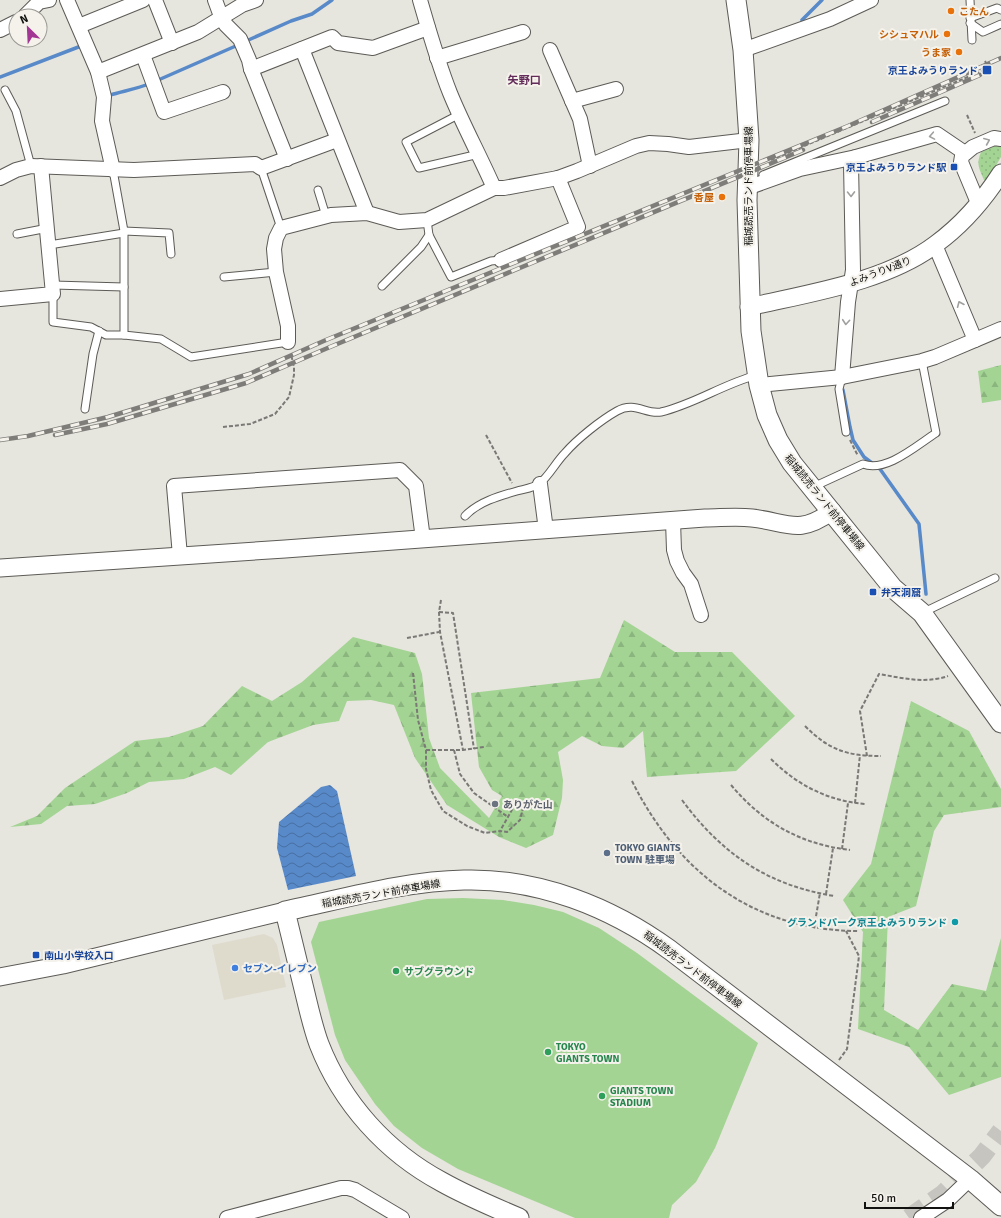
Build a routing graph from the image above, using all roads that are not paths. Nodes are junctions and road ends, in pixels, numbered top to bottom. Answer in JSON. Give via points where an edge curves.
{"nodes":[{"id":1,"x":49,"y":0,"type":"edge"},
{"id":2,"x":67,"y":0,"type":"edge"},
{"id":3,"x":143,"y":0,"type":"edge"},
{"id":4,"x":155,"y":0,"type":"edge"},
{"id":5,"x":215,"y":0,"type":"edge"},
{"id":6,"x":256,"y":0,"type":"edge"},
{"id":7,"x":736,"y":0,"type":"edge"},
{"id":8,"x":871,"y":0,"type":"edge"},
{"id":9,"x":970,"y":0,"type":"edge"},
{"id":10,"x":422,"y":1,"type":"edge"},
{"id":11,"x":33,"y":8,"type":"edge"},
{"id":12,"x":1001,"y":10,"type":"edge"},
{"id":13,"x":222,"y":19,"type":"junction"},
{"id":14,"x":970,"y":21,"type":"junction"},
{"id":15,"x":1001,"y":24,"type":"edge"},
{"id":16,"x":79,"y":26,"type":"junction"},
{"id":17,"x":428,"y":28,"type":"junction"},
{"id":18,"x":523,"y":32,"type":"dead end"},
{"id":19,"x":972,"y":40,"type":"dead end"},
{"id":20,"x":172,"y":43,"type":"junction"},
{"id":21,"x":302,"y":49,"type":"junction"},
{"id":22,"x":550,"y":50,"type":"dead end"},
{"id":23,"x":743,"y":50,"type":"junction"},
{"id":24,"x":143,"y":55,"type":"junction"},
{"id":25,"x":437,"y":58,"type":"junction"},
{"id":26,"x":251,"y":69,"type":"junction"},
{"id":27,"x":98,"y":72,"type":"junction"},
{"id":28,"x":616,"y":88,"type":"dead end"},
{"id":29,"x":5,"y":90,"type":"dead end"},
{"id":30,"x":223,"y":92,"type":"dead end"},
{"id":31,"x":572,"y":101,"type":"junction"},
{"id":32,"x":945,"y":101,"type":"dead end"},
{"id":33,"x":460,"y":114,"type":"junction"},
{"id":34,"x":1001,"y":139,"type":"edge"},
{"id":35,"x":337,"y":140,"type":"junction"},
{"id":36,"x":749,"y":140,"type":"junction"},
{"id":37,"x":965,"y":153,"type":"junction"},
{"id":38,"x":479,"y":154,"type":"junction"},
{"id":39,"x":856,"y":156,"type":"junction"},
{"id":40,"x":287,"y":159,"type":"junction"},
{"id":41,"x":36,"y":166,"type":"junction"},
{"id":42,"x":590,"y":166,"type":"junction"},
{"id":43,"x":261,"y":168,"type":"junction"},
{"id":44,"x":113,"y":170,"type":"junction"},
{"id":45,"x":1001,"y":173,"type":"edge"},
{"id":46,"x":0,"y":178,"type":"edge"},
{"id":47,"x":558,"y":178,"type":"junction"},
{"id":48,"x":747,"y":185,"type":"junction"},
{"id":49,"x":494,"y":188,"type":"junction"},
{"id":50,"x":318,"y":190,"type":"dead end"},
{"id":51,"x":981,"y":202,"type":"junction"},
{"id":52,"x":366,"y":213,"type":"junction"},
{"id":53,"x":326,"y":216,"type":"junction"},
{"id":54,"x":427,"y":220,"type":"junction"},
{"id":55,"x":48,"y":228,"type":"junction"},
{"id":56,"x":281,"y":228,"type":"junction"},
{"id":57,"x":124,"y":232,"type":"junction"},
{"id":58,"x":17,"y":234,"type":"dead end"},
{"id":59,"x":429,"y":235,"type":"junction"},
{"id":60,"x":49,"y":245,"type":"junction"},
{"id":61,"x":935,"y":245,"type":"junction"},
{"id":62,"x":171,"y":254,"type":"dead end"},
{"id":63,"x":501,"y":260,"type":"joint"},
{"id":64,"x":276,"y":272,"type":"junction"},
{"id":65,"x":224,"y":277,"type":"dead end"},
{"id":66,"x":851,"y":283,"type":"junction"},
{"id":67,"x":382,"y":286,"type":"dead end"},
{"id":68,"x":124,"y":287,"type":"junction"},
{"id":69,"x":53,"y":290,"type":"junction"},
{"id":70,"x":0,"y":299,"type":"edge"},
{"id":71,"x":749,"y":307,"type":"junction"},
{"id":72,"x":1001,"y":329,"type":"edge"},
{"id":73,"x":99,"y":331,"type":"junction"},
{"id":74,"x":124,"y":335,"type":"junction"},
{"id":75,"x":975,"y":340,"type":"junction"},
{"id":76,"x":288,"y":342,"type":"joint"},
{"id":77,"x":922,"y":361,"type":"junction"},
{"id":78,"x":842,"y":377,"type":"junction"},
{"id":79,"x":758,"y":380,"type":"junction"},
{"id":80,"x":85,"y":409,"type":"dead end"},
{"id":81,"x":846,"y":432,"type":"road end"},
{"id":82,"x":540,"y":484,"type":"junction"},
{"id":83,"x":812,"y":487,"type":"junction"},
{"id":84,"x":832,"y":512,"type":"junction"},
{"id":85,"x":465,"y":516,"type":"dead end"},
{"id":86,"x":673,"y":521,"type":"junction"},
{"id":87,"x":546,"y":530,"type":"junction"},
{"id":88,"x":422,"y":539,"type":"junction"},
{"id":89,"x":180,"y":556,"type":"junction"},
{"id":90,"x":0,"y":568,"type":"edge"},
{"id":91,"x":995,"y":578,"type":"dead end"},
{"id":92,"x":922,"y":613,"type":"junction"},
{"id":93,"x":701,"y":615,"type":"dead end"},
{"id":94,"x":1001,"y":723,"type":"edge"},
{"id":95,"x":285,"y":911,"type":"junction"},
{"id":96,"x":0,"y":977,"type":"edge"},
{"id":97,"x":970,"y":1179,"type":"junction"},
{"id":98,"x":1001,"y":1206,"type":"edge"},
{"id":99,"x":228,"y":1218,"type":"edge"},
{"id":100,"x":402,"y":1218,"type":"edge"},
{"id":101,"x":519,"y":1218,"type":"edge"},
{"id":102,"x":922,"y":1218,"type":"edge"}],
"edges":[{"from":1,"to":11,"type":"street","via":[[39,2]]},
{"from":2,"to":16,"type":"street"},
{"from":3,"to":16,"type":"street"},
{"from":4,"to":20,"type":"street"},
{"from":5,"to":13,"type":"street"},
{"from":6,"to":13,"type":"street","via":[[242,5]]},
{"from":7,"to":23,"type":"main road","name":"稲城読売ランド前停車場線"},
{"from":8,"to":23,"type":"street","via":[[830,19]]},
{"from":9,"to":14,"type":"lane"},
{"from":10,"to":17,"type":"street"},
{"from":12,"to":14,"type":"lane","via":[[996,8]]},
{"from":13,"to":20,"type":"street"},
{"from":13,"to":26,"type":"street","via":[[240,39]]},
{"from":14,"to":15,"type":"lane","via":[[983,32]]},
{"from":14,"to":19,"type":"lane"},
{"from":16,"to":27,"type":"street"},
{"from":17,"to":21,"type":"street","via":[[373,48],[338,43],[332,37]]},
{"from":17,"to":25,"type":"street"},
{"from":18,"to":25,"type":"street"},
{"from":20,"to":24,"type":"street"},
{"from":21,"to":26,"type":"street"},
{"from":21,"to":35,"type":"street"},
{"from":22,"to":31,"type":"street"},
{"from":23,"to":36,"type":"main road","name":"稲城読売ランド前停車場線"},
{"from":24,"to":27,"type":"street"},
{"from":24,"to":30,"type":"street","via":[[164,112]]},
{"from":25,"to":33,"type":"street"},
{"from":26,"to":40,"type":"street"},
{"from":27,"to":44,"type":"street","via":[[104,97],[102,121]]},
{"from":28,"to":31,"type":"street"},
{"from":29,"to":41,"type":"lane","via":[[16,111]]},
{"from":31,"to":42,"type":"street","via":[[580,119]]},
{"from":32,"to":48,"type":"lane"},
{"from":33,"to":38,"type":"street"},
{"from":33,"to":38,"type":"lane","via":[[406,142],[419,168]]},
{"from":37,"to":34,"type":"street","one_way":true,"via":[[994,138]]},
{"from":35,"to":40,"type":"street"},
{"from":35,"to":52,"type":"street"},
{"from":36,"to":42,"type":"street","via":[[689,147],[649,143]]},
{"from":36,"to":48,"type":"main road","name":"稲城読売ランド前停車場線"},
{"from":37,"to":39,"type":"street","one_way":true,"via":[[937,134]]},
{"from":37,"to":51,"type":"street","via":[[961,162],[976,198]]},
{"from":38,"to":49,"type":"street"},
{"from":39,"to":48,"type":"street"},
{"from":39,"to":66,"type":"street","one_way":true,"via":[[851,163]]},
{"from":40,"to":43,"type":"street"},
{"from":41,"to":44,"type":"street"},
{"from":41,"to":46,"type":"street","via":[[16,170]]},
{"from":41,"to":55,"type":"street"},
{"from":42,"to":47,"type":"street"},
{"from":43,"to":44,"type":"street","via":[[255,164]]},
{"from":43,"to":56,"type":"lane"},
{"from":44,"to":57,"type":"lane"},
{"from":45,"to":51,"type":"street","name":"よみうりV通り"},
{"from":47,"to":49,"type":"street"},
{"from":47,"to":63,"type":"street","via":[[578,227]]},
{"from":48,"to":71,"type":"main road","name":"稲城読売ランド前停車場線"},
{"from":49,"to":54,"type":"street"},
{"from":50,"to":53,"type":"lane"},
{"from":51,"to":61,"type":"street","name":"よみうりV通り"},
{"from":52,"to":53,"type":"street"},
{"from":52,"to":54,"type":"street","via":[[399,222]]},
{"from":53,"to":56,"type":"street"},
{"from":54,"to":59,"type":"lane"},
{"from":55,"to":58,"type":"lane"},
{"from":55,"to":60,"type":"street"},
{"from":56,"to":64,"type":"street","via":[[274,248]]},
{"from":57,"to":60,"type":"lane"},
{"from":57,"to":62,"type":"lane","via":[[169,233]]},
{"from":57,"to":68,"type":"lane"},
{"from":59,"to":63,"type":"lane","via":[[451,277],[491,261]]},
{"from":59,"to":67,"type":"lane","via":[[421,247]]},
{"from":60,"to":69,"type":"street"},
{"from":61,"to":66,"type":"street","name":"よみうりV通り","via":[[893,268]]},
{"from":75,"to":61,"type":"street","one_way":true},
{"from":64,"to":65,"type":"lane"},
{"from":64,"to":76,"type":"street","via":[[288,326]]},
{"from":66,"to":71,"type":"street","name":"よみうりV通り"},
{"from":66,"to":78,"type":"street","one_way":true},
{"from":68,"to":69,"type":"lane"},
{"from":68,"to":74,"type":"lane"},
{"from":69,"to":70,"type":"street"},
{"from":69,"to":73,"type":"lane","via":[[53,322],[91,327]]},
{"from":71,"to":79,"type":"main road","name":"稲城読売ランド前停車場線"},
{"from":72,"to":75,"type":"street"},
{"from":73,"to":74,"type":"lane","via":[[106,335]]},
{"from":73,"to":80,"type":"lane"},
{"from":74,"to":76,"type":"lane","via":[[161,339],[191,357]]},
{"from":75,"to":77,"type":"street"},
{"from":77,"to":78,"type":"street"},
{"from":77,"to":83,"type":"lane","via":[[936,433],[893,460],[880,465],[865,465]]},
{"from":78,"to":79,"type":"street"},
{"from":78,"to":81,"type":"lane","via":[[839,389]]},
{"from":79,"to":82,"type":"lane","via":[[741,379],[679,407],[659,412],[624,408],[577,441],[564,453]]},
{"from":79,"to":83,"type":"main road","name":"稲城読売ランド前停車場線","via":[[767,415],[778,440],[792,463]]},
{"from":82,"to":85,"type":"lane","via":[[486,502]]},
{"from":82,"to":87,"type":"street"},
{"from":83,"to":84,"type":"main road","name":"稲城読売ランド前停車場線"},
{"from":84,"to":86,"type":"street","via":[[817,522],[804,526],[741,517]]},
{"from":84,"to":92,"type":"main road","name":"稲城読売ランド前停車場線","via":[[893,588]]},
{"from":86,"to":87,"type":"street"},
{"from":86,"to":93,"type":"street","via":[[677,561],[691,584]]},
{"from":87,"to":88,"type":"street"},
{"from":88,"to":89,"type":"street"},
{"from":88,"to":89,"type":"street","via":[[416,486],[400,470],[190,484],[174,486]]},
{"from":89,"to":90,"type":"street"},
{"from":91,"to":92,"type":"lane"},
{"from":92,"to":94,"type":"main road","name":"稲城読売ランド前停車場線"},
{"from":95,"to":96,"type":"street","via":[[63,965]]},
{"from":95,"to":97,"type":"main road","name":"稲城読売ランド前停車場線","via":[[394,888],[429,882],[465,880],[534,887],[601,909],[650,935]]},
{"from":95,"to":101,"type":"main road","via":[[319,1044],[337,1080],[360,1114],[377,1134],[414,1165],[476,1200]]},
{"from":97,"to":98,"type":"main road","name":"稲城読売ランド前停車場線"},
{"from":97,"to":102,"type":"street","via":[[948,1200]]},
{"from":99,"to":100,"type":"street","via":[[341,1188],[355,1190]]}]}
